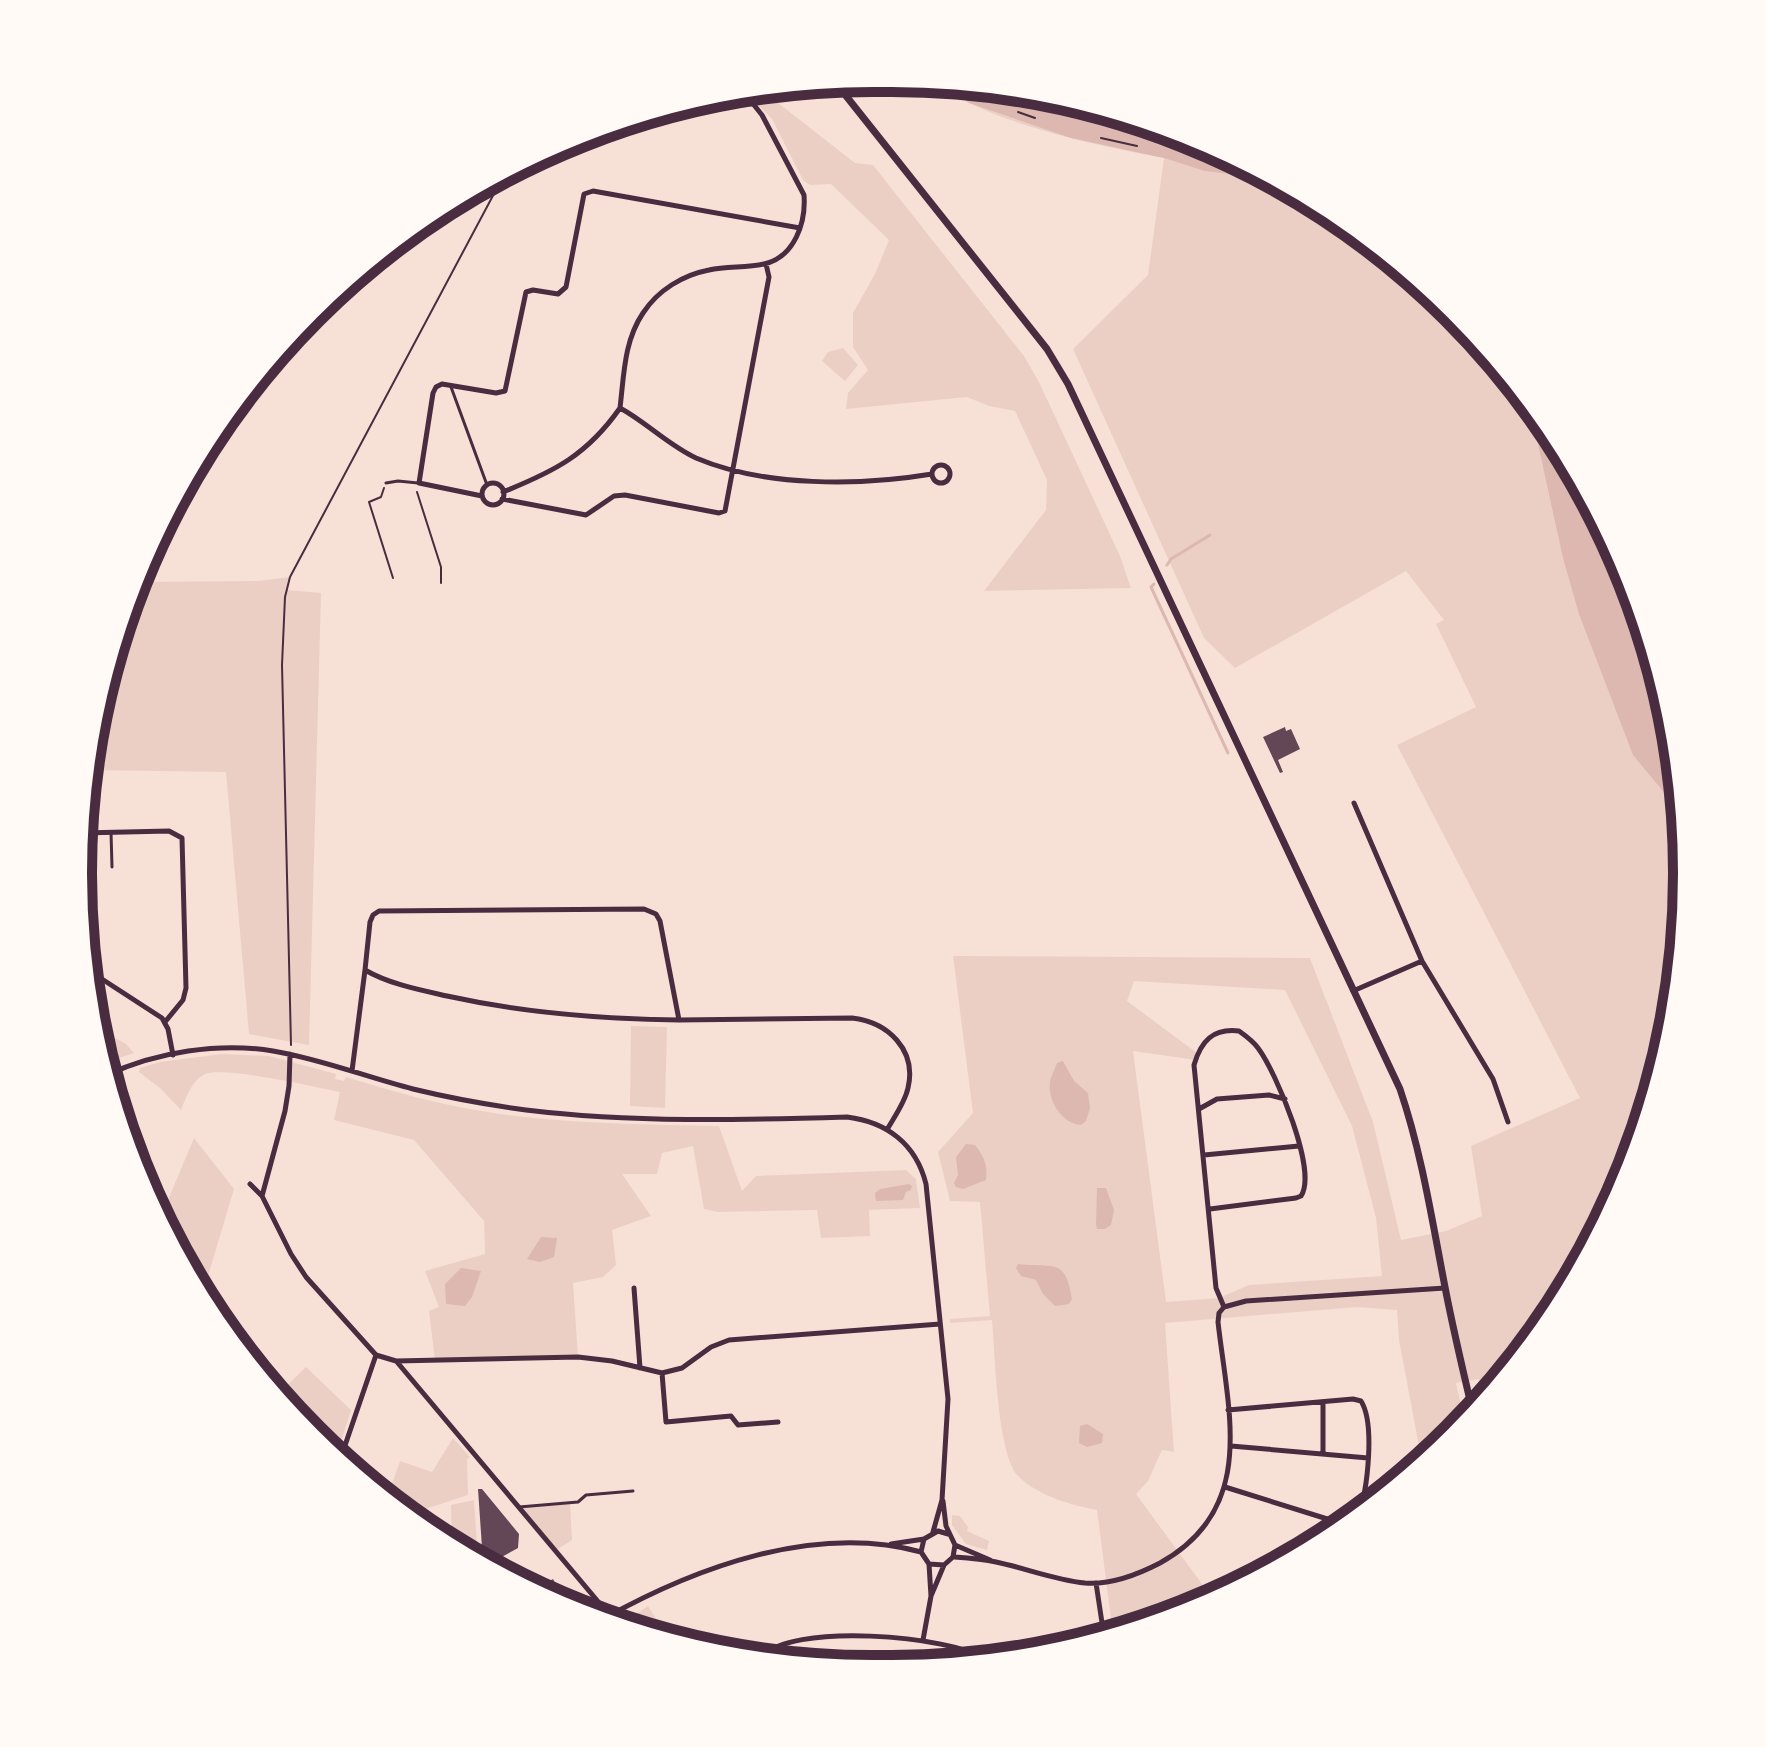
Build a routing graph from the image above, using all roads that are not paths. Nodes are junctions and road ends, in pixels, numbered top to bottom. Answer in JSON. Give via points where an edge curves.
{"nodes":[{"id":1,"x":844,"y":93,"type":"edge"},
{"id":2,"x":750,"y":102,"type":"edge"},
{"id":3,"x":800,"y":228,"type":"junction"},
{"id":4,"x":766,"y":264,"type":"junction"},
{"id":5,"x":451,"y":384,"type":"junction"},
{"id":6,"x":620,"y":408,"type":"junction"},
{"id":7,"x":735,"y":469,"type":"junction"},
{"id":8,"x":932,"y":474,"type":"dead end"},
{"id":9,"x":386,"y":483,"type":"road end"},
{"id":10,"x":419,"y":483,"type":"junction"},
{"id":11,"x":487,"y":485,"type":"junction"},
{"id":12,"x":503,"y":492,"type":"junction"},
{"id":13,"x":482,"y":496,"type":"junction"},
{"id":14,"x":502,"y":499,"type":"junction"},
{"id":15,"x":1354,"y":803,"type":"dead end"},
{"id":16,"x":111,"y":832,"type":"junction"},
{"id":17,"x":94,"y":833,"type":"edge"},
{"id":18,"x":112,"y":867,"type":"dead end"},
{"id":19,"x":1422,"y":961,"type":"junction"},
{"id":20,"x":365,"y":970,"type":"junction"},
{"id":21,"x":99,"y":978,"type":"edge"},
{"id":22,"x":1353,"y":991,"type":"junction"},
{"id":23,"x":679,"y":1020,"type":"junction"},
{"id":24,"x":165,"y":1022,"type":"junction"},
{"id":25,"x":291,"y":1045,"type":"road end"},
{"id":26,"x":290,"y":1054,"type":"junction"},
{"id":27,"x":173,"y":1055,"type":"junction"},
{"id":28,"x":118,"y":1071,"type":"edge"},
{"id":29,"x":352,"y":1071,"type":"junction"},
{"id":30,"x":1286,"y":1100,"type":"junction"},
{"id":31,"x":1199,"y":1109,"type":"junction"},
{"id":32,"x":1508,"y":1122,"type":"dead end"},
{"id":33,"x":888,"y":1128,"type":"junction"},
{"id":34,"x":1299,"y":1146,"type":"junction"},
{"id":35,"x":1204,"y":1155,"type":"junction"},
{"id":36,"x":250,"y":1184,"type":"dead end"},
{"id":37,"x":262,"y":1196,"type":"junction"},
{"id":38,"x":1210,"y":1209,"type":"junction"},
{"id":39,"x":634,"y":1288,"type":"dead end"},
{"id":40,"x":1445,"y":1288,"type":"junction"},
{"id":41,"x":1224,"y":1307,"type":"junction"},
{"id":42,"x":940,"y":1324,"type":"junction"},
{"id":43,"x":376,"y":1355,"type":"junction"},
{"id":44,"x":396,"y":1361,"type":"junction"},
{"id":45,"x":640,"y":1368,"type":"junction"},
{"id":46,"x":662,"y":1373,"type":"junction"},
{"id":47,"x":1470,"y":1399,"type":"edge"},
{"id":48,"x":1323,"y":1402,"type":"junction"},
{"id":49,"x":1228,"y":1410,"type":"junction"},
{"id":50,"x":778,"y":1422,"type":"dead end"},
{"id":51,"x":1231,"y":1446,"type":"junction"},
{"id":52,"x":344,"y":1448,"type":"edge"},
{"id":53,"x":1323,"y":1454,"type":"junction"},
{"id":54,"x":1368,"y":1458,"type":"junction"},
{"id":55,"x":1225,"y":1487,"type":"junction"},
{"id":56,"x":633,"y":1491,"type":"dead end"},
{"id":57,"x":1363,"y":1497,"type":"edge"},
{"id":58,"x":942,"y":1500,"type":"junction"},
{"id":59,"x":519,"y":1507,"type":"junction"},
{"id":60,"x":1330,"y":1520,"type":"edge"},
{"id":61,"x":933,"y":1532,"type":"junction"},
{"id":62,"x":948,"y":1534,"type":"junction"},
{"id":63,"x":924,"y":1539,"type":"junction"},
{"id":64,"x":890,"y":1544,"type":"junction"},
{"id":65,"x":955,"y":1545,"type":"junction"},
{"id":66,"x":921,"y":1552,"type":"junction"},
{"id":67,"x":953,"y":1557,"type":"junction"},
{"id":68,"x":991,"y":1560,"type":"junction"},
{"id":69,"x":929,"y":1564,"type":"junction"},
{"id":70,"x":944,"y":1565,"type":"junction"},
{"id":71,"x":1096,"y":1583,"type":"junction"},
{"id":72,"x":931,"y":1596,"type":"junction"},
{"id":73,"x":603,"y":1607,"type":"edge"},
{"id":74,"x":616,"y":1612,"type":"edge"},
{"id":75,"x":1102,"y":1626,"type":"edge"},
{"id":76,"x":923,"y":1640,"type":"junction"},
{"id":77,"x":774,"y":1648,"type":"edge"},
{"id":78,"x":965,"y":1651,"type":"edge"}],
"edges":[{"from":1,"to":22,"type":"main road","via":[[1058,365]]},
{"from":2,"to":3,"type":"street","via":[[804,195]]},
{"from":3,"to":4,"type":"street","via":[[787,251]]},
{"from":3,"to":5,"type":"street","via":[[588,191],[582,198],[565,290],[526,292],[508,387],[496,393]]},
{"from":4,"to":6,"type":"street","via":[[698,273],[656,297],[628,345]]},
{"from":4,"to":7,"type":"street","via":[[769,277]]},
{"from":5,"to":10,"type":"street","via":[[436,387],[433,393]]},
{"from":5,"to":11,"type":"lane"},
{"from":6,"to":7,"type":"street","via":[[677,447]]},
{"from":6,"to":12,"type":"street","via":[[574,458]]},
{"from":7,"to":8,"type":"street","via":[[831,482]]},
{"from":7,"to":14,"type":"street","via":[[727,507],[719,513],[625,495],[614,496],[586,515]]},
{"from":9,"to":10,"type":"lane"},
{"from":10,"to":13,"type":"street"},
{"from":11,"to":12,"type":"street","via":[[499,485]]},
{"from":11,"to":13,"type":"street"},
{"from":12,"to":14,"type":"street"},
{"from":13,"to":14,"type":"street","via":[[491,505]]},
{"from":15,"to":19,"type":"street"},
{"from":16,"to":17,"type":"street"},
{"from":16,"to":18,"type":"lane"},
{"from":16,"to":24,"type":"street","via":[[169,831],[184,844],[186,994]]},
{"from":19,"to":22,"type":"street"},
{"from":19,"to":32,"type":"street","via":[[1493,1079]]},
{"from":20,"to":23,"type":"street","via":[[429,992],[526,1011]]},
{"from":20,"to":23,"type":"street","via":[[370,922],[379,911],[644,909],[660,921]]},
{"from":20,"to":29,"type":"street"},
{"from":21,"to":24,"type":"street"},
{"from":22,"to":40,"type":"main road","via":[[1413,1127]]},
{"from":23,"to":33,"type":"street","via":[[852,1018],[878,1025],[899,1042],[909,1062],[906,1097]]},
{"from":24,"to":27,"type":"street"},
{"from":25,"to":26,"type":"lane"},
{"from":26,"to":27,"type":"street","via":[[234,1048]]},
{"from":26,"to":29,"type":"street"},
{"from":26,"to":37,"type":"street","via":[[285,1111]]},
{"from":27,"to":28,"type":"street"},
{"from":29,"to":33,"type":"street","via":[[443,1096],[525,1110],[703,1120],[847,1117]]},
{"from":30,"to":31,"type":"street","via":[[1269,1095],[1217,1099]]},
{"from":30,"to":31,"type":"street","via":[[1258,1048],[1239,1031],[1229,1030],[1204,1041],[1197,1053]]},
{"from":30,"to":34,"type":"street"},
{"from":31,"to":35,"type":"street"},
{"from":33,"to":42,"type":"street","via":[[911,1149],[923,1171]]},
{"from":34,"to":35,"type":"street"},
{"from":34,"to":38,"type":"street","via":[[1306,1185],[1301,1196]]},
{"from":35,"to":38,"type":"street"},
{"from":36,"to":37,"type":"street"},
{"from":37,"to":43,"type":"street","via":[[306,1277]]},
{"from":38,"to":41,"type":"street","via":[[1216,1288]]},
{"from":39,"to":45,"type":"street"},
{"from":40,"to":41,"type":"street","via":[[1246,1301]]},
{"from":40,"to":47,"type":"main road"},
{"from":41,"to":49,"type":"street","via":[[1218,1322]]},
{"from":42,"to":46,"type":"street","via":[[729,1340],[682,1368]]},
{"from":42,"to":58,"type":"street","via":[[948,1399]]},
{"from":43,"to":44,"type":"street"},
{"from":43,"to":52,"type":"street"},
{"from":44,"to":45,"type":"street","via":[[578,1357]]},
{"from":44,"to":59,"type":"street"},
{"from":45,"to":46,"type":"street"},
{"from":46,"to":50,"type":"street","via":[[666,1422],[731,1416],[738,1425]]},
{"from":48,"to":49,"type":"street"},
{"from":48,"to":53,"type":"street"},
{"from":48,"to":54,"type":"street","via":[[1361,1401],[1367,1410]]},
{"from":49,"to":51,"type":"street"},
{"from":51,"to":53,"type":"street"},
{"from":51,"to":55,"type":"street"},
{"from":53,"to":54,"type":"street"},
{"from":54,"to":57,"type":"street"},
{"from":55,"to":60,"type":"street"},
{"from":55,"to":71,"type":"street","via":[[1199,1534],[1174,1555],[1134,1575]]},
{"from":56,"to":59,"type":"lane"},
{"from":58,"to":61,"type":"street"},
{"from":58,"to":62,"type":"street"},
{"from":59,"to":73,"type":"street"},
{"from":61,"to":62,"type":"street"},
{"from":61,"to":63,"type":"street"},
{"from":62,"to":65,"type":"street"},
{"from":63,"to":64,"type":"street"},
{"from":63,"to":66,"type":"street"},
{"from":64,"to":66,"type":"street"},
{"from":64,"to":74,"type":"street","via":[[829,1544],[754,1558],[683,1579]]},
{"from":65,"to":67,"type":"street"},
{"from":65,"to":68,"type":"street"},
{"from":66,"to":69,"type":"street"},
{"from":67,"to":68,"type":"street"},
{"from":67,"to":70,"type":"street"},
{"from":68,"to":71,"type":"street"},
{"from":69,"to":70,"type":"street"},
{"from":69,"to":72,"type":"street"},
{"from":70,"to":72,"type":"street"},
{"from":71,"to":75,"type":"street"},
{"from":72,"to":76,"type":"street"},
{"from":76,"to":77,"type":"street","via":[[816,1638]]},
{"from":76,"to":78,"type":"street"}]}
